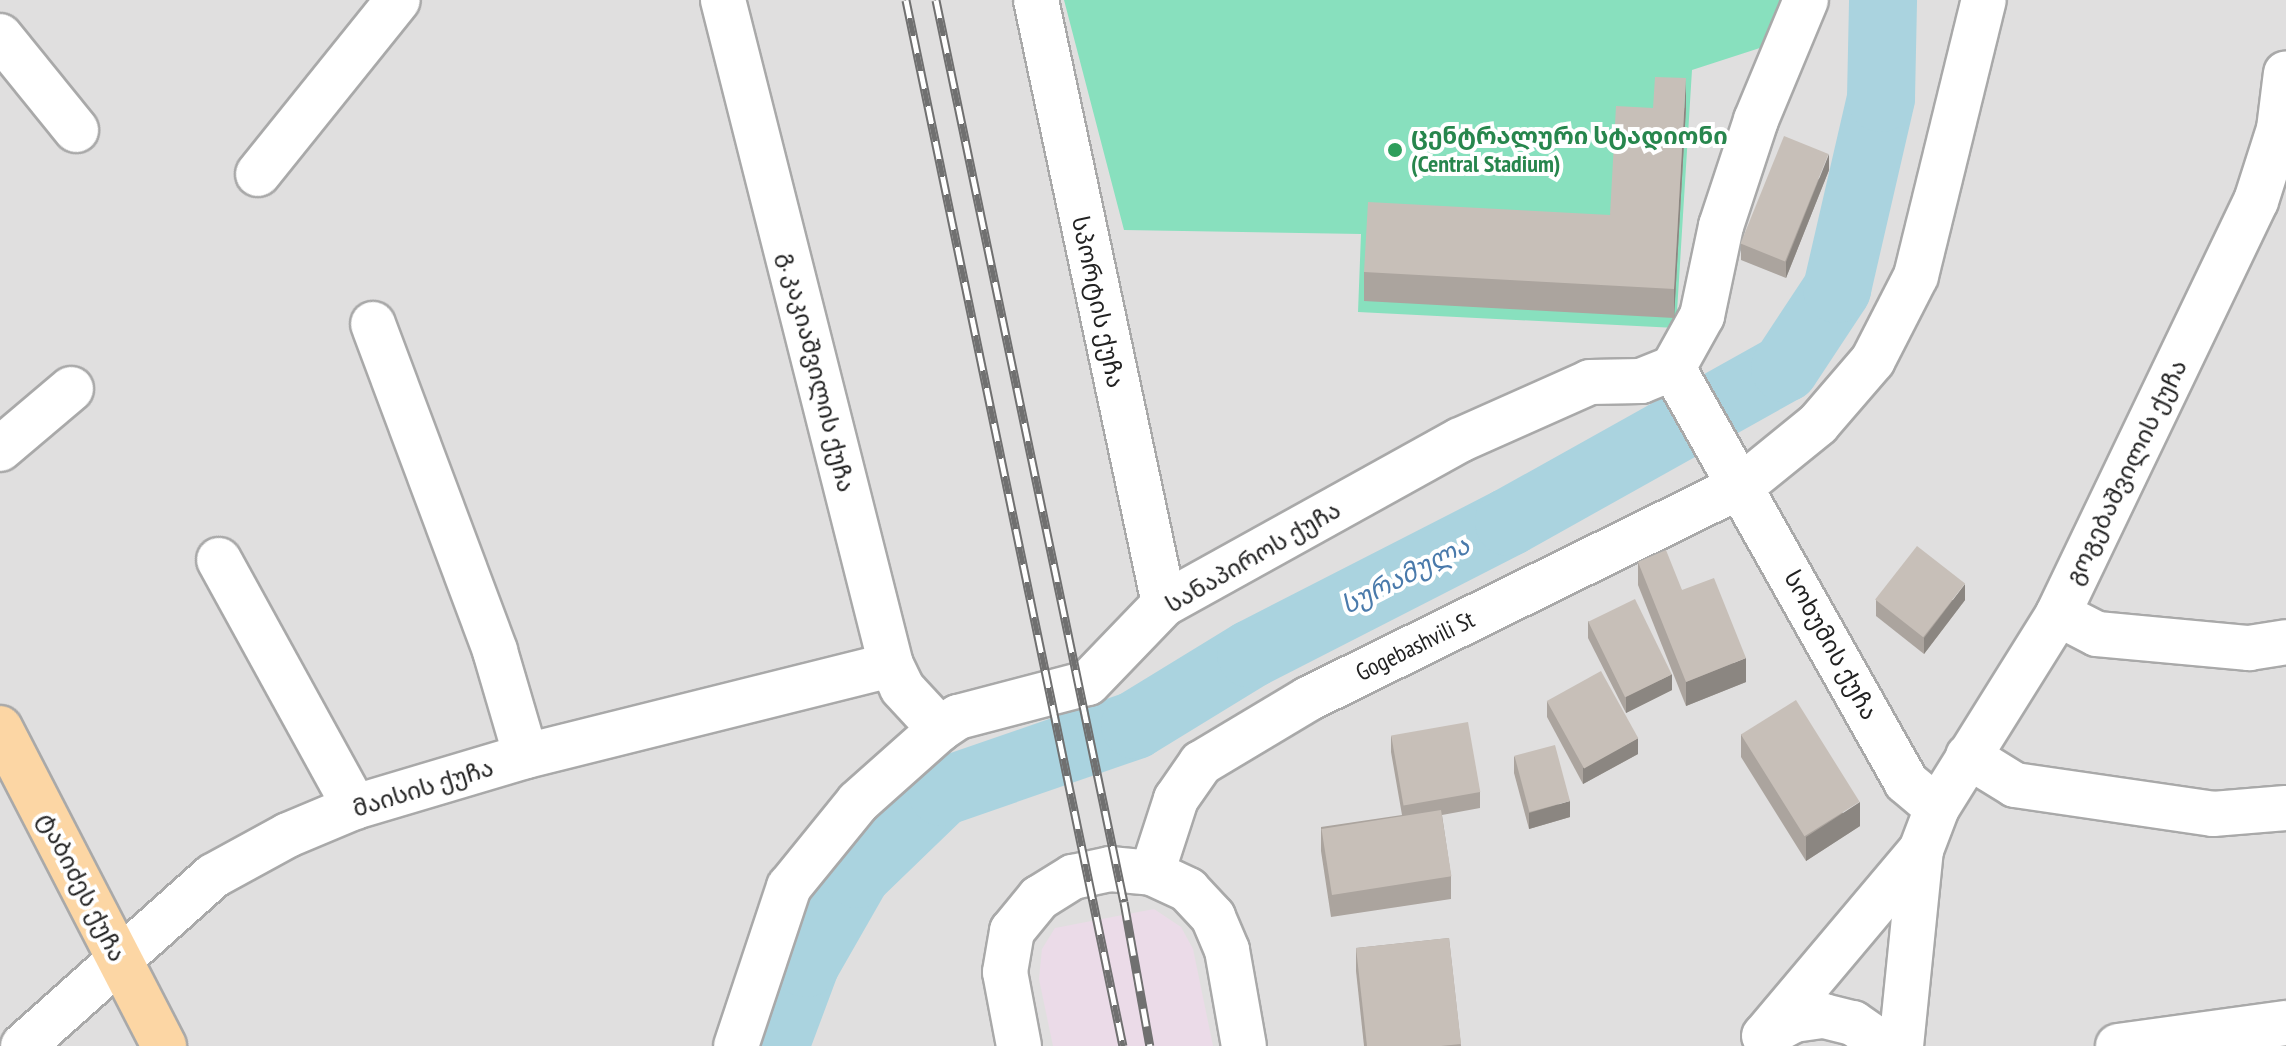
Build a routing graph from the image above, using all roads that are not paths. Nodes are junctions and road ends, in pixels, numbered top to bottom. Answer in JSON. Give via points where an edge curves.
{"nodes":[{"id":1,"x":398,"y":0,"type":"edge"},
{"id":2,"x":723,"y":0,"type":"edge"},
{"id":3,"x":1036,"y":0,"type":"edge"},
{"id":4,"x":1806,"y":0,"type":"edge"},
{"id":5,"x":1984,"y":0,"type":"edge"},
{"id":6,"x":0,"y":36,"type":"edge"},
{"id":7,"x":2286,"y":73,"type":"edge"},
{"id":8,"x":2282,"y":128,"type":"edge"},
{"id":9,"x":76,"y":130,"type":"dead end"},
{"id":10,"x":258,"y":174,"type":"dead end"},
{"id":11,"x":373,"y":324,"type":"dead end"},
{"id":12,"x":1676,"y":377,"type":"junction"},
{"id":13,"x":71,"y":389,"type":"dead end"},
{"id":14,"x":0,"y":449,"type":"edge"},
{"id":15,"x":1739,"y":480,"type":"junction"},
{"id":16,"x":219,"y":560,"type":"dead end"},
{"id":17,"x":1164,"y":604,"type":"junction"},
{"id":18,"x":2058,"y":614,"type":"junction"},
{"id":19,"x":2286,"y":642,"type":"edge"},
{"id":20,"x":891,"y":665,"type":"junction"},
{"id":21,"x":0,"y":728,"type":"edge"},
{"id":22,"x":940,"y":729,"type":"junction"},
{"id":23,"x":526,"y":756,"type":"junction"},
{"id":24,"x":1968,"y":756,"type":"junction"},
{"id":25,"x":355,"y":807,"type":"junction"},
{"id":26,"x":1937,"y":808,"type":"junction"},
{"id":27,"x":2286,"y":808,"type":"edge"},
{"id":28,"x":1921,"y":850,"type":"junction"},
{"id":29,"x":1152,"y":873,"type":"junction"},
{"id":30,"x":120,"y":959,"type":"junction"},
{"id":31,"x":2286,"y":1023,"type":"edge"},
{"id":32,"x":1760,"y":1040,"type":"edge"},
{"id":33,"x":23,"y":1046,"type":"edge"},
{"id":34,"x":164,"y":1046,"type":"edge"},
{"id":35,"x":736,"y":1046,"type":"edge"},
{"id":36,"x":1019,"y":1046,"type":"edge"},
{"id":37,"x":1244,"y":1046,"type":"edge"},
{"id":38,"x":1886,"y":1046,"type":"edge"},
{"id":39,"x":1901,"y":1046,"type":"edge"},
{"id":40,"x":2118,"y":1046,"type":"edge"}],
"edges":[{"from":1,"to":10,"type":"street"},
{"from":2,"to":20,"type":"street","name":"გ. კაკიაშვილის ქუჩა"},
{"from":3,"to":17,"type":"street","name":"სპორტის ქუჩა"},
{"from":4,"to":12,"type":"street","via":[[1741,166],[1702,316]]},
{"from":5,"to":15,"type":"street","name":"Gogebashvili St","via":[[1916,276],[1873,360],[1818,424]]},
{"from":6,"to":9,"type":"street"},
{"from":7,"to":8,"type":"street","name":"გოგებაშვილის ქუჩა"},
{"from":8,"to":18,"type":"street","name":"გოგებაშვილის ქუჩა","via":[[2256,201]]},
{"from":11,"to":23,"type":"street","via":[[495,651]]},
{"from":12,"to":15,"type":"street","name":"სოხუმის ქუჩა"},
{"from":12,"to":17,"type":"street","name":"სანაპიროს ქუჩა","via":[[1590,382],[1460,440]]},
{"from":13,"to":14,"type":"street"},
{"from":15,"to":26,"type":"street","name":"სოხუმის ქუჩა","via":[[1906,782]]},
{"from":15,"to":29,"type":"street","name":"Gogebashvili St","via":[[1308,699],[1201,763],[1176,799]]},
{"from":16,"to":25,"type":"street"},
{"from":17,"to":22,"type":"street","name":"სანაპიროს ქუჩა","via":[[1088,683],[958,717]]},
{"from":18,"to":19,"type":"street","via":[[2097,634],[2249,648]]},
{"from":18,"to":24,"type":"street","name":"გოგებაშვილის ქუჩა"},
{"from":20,"to":22,"type":"street","name":"გ. კაკიაშვილის ქუჩა","via":[[902,688]]},
{"from":20,"to":23,"type":"street","name":"მაისის ქუჩა"},
{"from":21,"to":30,"type":"main road","name":"ტაბიძეს ქუჩა"},
{"from":22,"to":35,"type":"street","name":"სანაპიროს ქუჩა","via":[[858,802],[789,887]]},
{"from":23,"to":25,"type":"street","name":"მაისის ქუჩა"},
{"from":24,"to":26,"type":"street","name":"გოგებაშვილის ქუჩა"},
{"from":24,"to":27,"type":"street","via":[[2015,785],[2213,814]]},
{"from":25,"to":30,"type":"street","name":"მაისის ქუჩა","via":[[288,835],[213,876]]},
{"from":26,"to":28,"type":"street","name":"გოგებაშვილის ქუჩა"},
{"from":28,"to":32,"type":"street","name":"გოგებაშვილის ქუჩა"},
{"from":28,"to":39,"type":"street","name":"გოგებაშვილის ქუჩა"},
{"from":29,"to":36,"type":"street","via":[[1110,869],[1073,877],[1039,898],[1012,931],[1005,972]]},
{"from":29,"to":37,"type":"street","via":[[1188,890],[1213,917],[1227,950]]},
{"from":30,"to":33,"type":"street","name":"მაისის ქუჩა"},
{"from":30,"to":34,"type":"main road","name":"ტაბიძეს ქუჩა"},
{"from":31,"to":40,"type":"street"},
{"from":32,"to":38,"type":"street","via":[[1794,1020],[1824,1016],[1853,1023]]}]}
